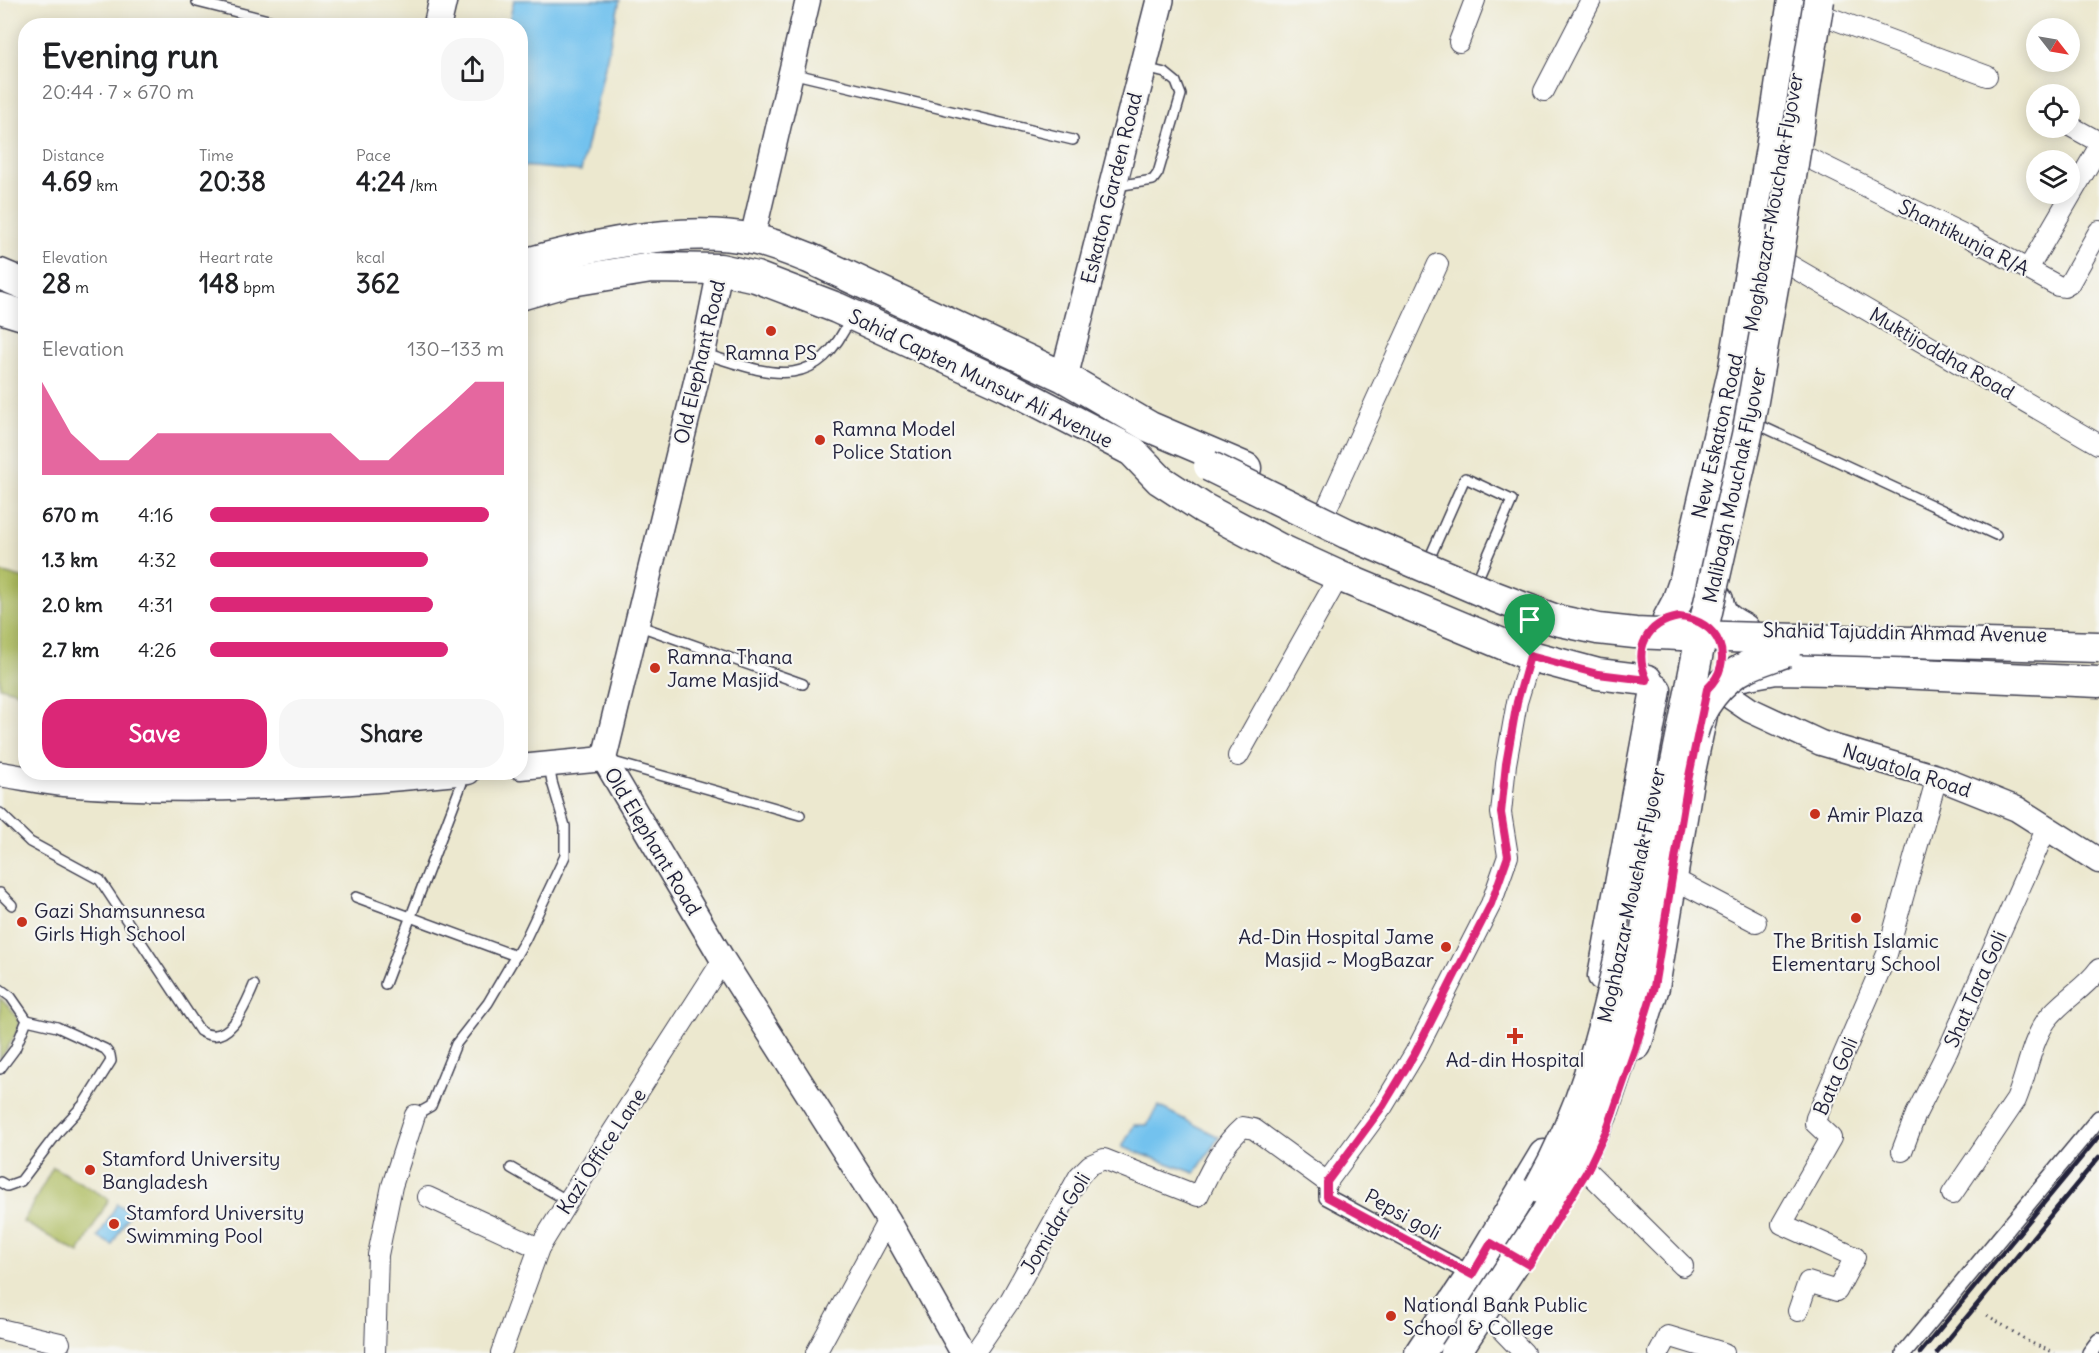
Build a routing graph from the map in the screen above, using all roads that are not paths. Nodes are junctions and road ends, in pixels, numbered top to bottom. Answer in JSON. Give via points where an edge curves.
{"nodes":[{"id":1,"x":443,"y":0,"type":"edge"},
{"id":2,"x":808,"y":0,"type":"edge"},
{"id":3,"x":1160,"y":0,"type":"edge"},
{"id":4,"x":1475,"y":0,"type":"edge"},
{"id":5,"x":1591,"y":0,"type":"edge"},
{"id":6,"x":1793,"y":0,"type":"edge"},
{"id":7,"x":197,"y":3,"type":"dead end"},
{"id":8,"x":1821,"y":4,"type":"edge"},
{"id":9,"x":259,"y":18,"type":"edge"},
{"id":10,"x":439,"y":18,"type":"edge"},
{"id":11,"x":1459,"y":42,"type":"dead end"},
{"id":12,"x":1142,"y":68,"type":"junction"},
{"id":13,"x":791,"y":73,"type":"junction"},
{"id":14,"x":1987,"y":76,"type":"dead end"},
{"id":15,"x":1544,"y":91,"type":"dead end"},
{"id":16,"x":2080,"y":133,"type":"edge"},
{"id":17,"x":1073,"y":140,"type":"dead end"},
{"id":18,"x":2099,"y":145,"type":"edge"},
{"id":19,"x":1771,"y":148,"type":"junction"},
{"id":20,"x":1804,"y":156,"type":"junction"},
{"id":21,"x":1111,"y":187,"type":"junction"},
{"id":22,"x":2099,"y":231,"type":"edge"},
{"id":23,"x":752,"y":239,"type":"junction"},
{"id":24,"x":528,"y":263,"type":"edge"},
{"id":25,"x":1786,"y":263,"type":"junction"},
{"id":26,"x":1438,"y":264,"type":"dead end"},
{"id":27,"x":720,"y":269,"type":"junction"},
{"id":28,"x":2028,"y":269,"type":"junction"},
{"id":29,"x":0,"y":274,"type":"edge"},
{"id":30,"x":18,"y":282,"type":"edge"},
{"id":31,"x":528,"y":293,"type":"edge"},
{"id":32,"x":0,"y":308,"type":"edge"},
{"id":33,"x":18,"y":314,"type":"edge"},
{"id":34,"x":852,"y":315,"type":"junction"},
{"id":35,"x":703,"y":353,"type":"junction"},
{"id":36,"x":1064,"y":377,"type":"junction"},
{"id":37,"x":1757,"y":424,"type":"junction"},
{"id":38,"x":1150,"y":427,"type":"junction"},
{"id":39,"x":2098,"y":444,"type":"edge"},
{"id":40,"x":1132,"y":451,"type":"junction"},
{"id":41,"x":1205,"y":474,"type":"junction"},
{"id":42,"x":1327,"y":508,"type":"junction"},
{"id":43,"x":1996,"y":534,"type":"dead end"},
{"id":44,"x":1430,"y":557,"type":"junction"},
{"id":45,"x":1339,"y":576,"type":"junction"},
{"id":46,"x":1478,"y":578,"type":"junction"},
{"id":47,"x":1718,"y":600,"type":"junction"},
{"id":48,"x":1547,"y":605,"type":"junction"},
{"id":49,"x":1662,"y":622,"type":"junction"},
{"id":50,"x":637,"y":626,"type":"junction"},
{"id":51,"x":1744,"y":629,"type":"junction"},
{"id":52,"x":1712,"y":630,"type":"junction"},
{"id":53,"x":2099,"y":636,"type":"edge"},
{"id":54,"x":2099,"y":647,"type":"edge"},
{"id":55,"x":1785,"y":652,"type":"junction"},
{"id":56,"x":1530,"y":656,"type":"junction"},
{"id":57,"x":2099,"y":666,"type":"edge"},
{"id":58,"x":2099,"y":682,"type":"edge"},
{"id":59,"x":803,"y":684,"type":"dead end"},
{"id":60,"x":1651,"y":685,"type":"junction"},
{"id":61,"x":1711,"y":685,"type":"junction"},
{"id":62,"x":1238,"y":756,"type":"dead end"},
{"id":63,"x":604,"y":759,"type":"junction"},
{"id":64,"x":549,"y":765,"type":"junction"},
{"id":65,"x":528,"y":767,"type":"edge"},
{"id":66,"x":0,"y":774,"type":"edge"},
{"id":67,"x":18,"y":777,"type":"edge"},
{"id":68,"x":1936,"y":777,"type":"junction"},
{"id":69,"x":37,"y":780,"type":"edge"},
{"id":70,"x":391,"y":780,"type":"edge"},
{"id":71,"x":464,"y":780,"type":"edge"},
{"id":72,"x":0,"y":813,"type":"edge"},
{"id":73,"x":800,"y":815,"type":"dead end"},
{"id":74,"x":2047,"y":827,"type":"junction"},
{"id":75,"x":2096,"y":854,"type":"edge"},
{"id":76,"x":1672,"y":878,"type":"junction"},
{"id":77,"x":0,"y":893,"type":"edge"},
{"id":78,"x":357,"y":897,"type":"dead end"},
{"id":79,"x":12,"y":905,"type":"dead end"},
{"id":80,"x":411,"y":917,"type":"junction"},
{"id":81,"x":1756,"y":922,"type":"dead end"},
{"id":82,"x":516,"y":956,"type":"junction"},
{"id":83,"x":723,"y":960,"type":"junction"},
{"id":84,"x":2099,"y":969,"type":"edge"},
{"id":85,"x":385,"y":984,"type":"dead end"},
{"id":86,"x":254,"y":985,"type":"dead end"},
{"id":87,"x":0,"y":989,"type":"edge"},
{"id":88,"x":27,"y":1020,"type":"junction"},
{"id":89,"x":1630,"y":1020,"type":"junction"},
{"id":90,"x":0,"y":1069,"type":"edge"},
{"id":91,"x":415,"y":1115,"type":"joint"},
{"id":92,"x":2099,"y":1118,"type":"edge"},
{"id":93,"x":1902,"y":1151,"type":"dead end"},
{"id":94,"x":511,"y":1168,"type":"dead end"},
{"id":95,"x":1587,"y":1171,"type":"junction"},
{"id":96,"x":0,"y":1182,"type":"edge"},
{"id":97,"x":1327,"y":1182,"type":"junction"},
{"id":98,"x":1952,"y":1194,"type":"dead end"},
{"id":99,"x":428,"y":1197,"type":"dead end"},
{"id":100,"x":568,"y":1201,"type":"junction"},
{"id":101,"x":888,"y":1220,"type":"junction"},
{"id":102,"x":1491,"y":1243,"type":"junction"},
{"id":103,"x":539,"y":1248,"type":"junction"},
{"id":104,"x":1529,"y":1265,"type":"junction"},
{"id":105,"x":1683,"y":1266,"type":"dead end"},
{"id":106,"x":1465,"y":1286,"type":"junction"},
{"id":107,"x":1798,"y":1311,"type":"dead end"},
{"id":108,"x":1493,"y":1321,"type":"junction"},
{"id":109,"x":0,"y":1329,"type":"edge"},
{"id":110,"x":2099,"y":1341,"type":"edge"},
{"id":111,"x":60,"y":1343,"type":"dead end"},
{"id":112,"x":375,"y":1353,"type":"edge"},
{"id":113,"x":501,"y":1353,"type":"edge"},
{"id":114,"x":816,"y":1353,"type":"edge"},
{"id":115,"x":963,"y":1353,"type":"edge"},
{"id":116,"x":974,"y":1353,"type":"edge"},
{"id":117,"x":1420,"y":1353,"type":"edge"},
{"id":118,"x":1437,"y":1353,"type":"edge"},
{"id":119,"x":1455,"y":1353,"type":"edge"},
{"id":120,"x":1472,"y":1353,"type":"edge"},
{"id":121,"x":1524,"y":1353,"type":"edge"},
{"id":122,"x":1659,"y":1353,"type":"edge"},
{"id":123,"x":1724,"y":1353,"type":"edge"},
{"id":124,"x":1904,"y":1353,"type":"edge"},
{"id":125,"x":2090,"y":1353,"type":"edge"}],
"edges":[{"from":1,"to":10,"type":"main road"},
{"from":2,"to":13,"type":"street"},
{"from":3,"to":12,"type":"main road","name":"Eskaton Garden Road"},
{"from":4,"to":11,"type":"street"},
{"from":5,"to":15,"type":"street"},
{"from":6,"to":19,"type":"main road","name":"New Eskaton Road"},
{"from":7,"to":9,"type":"lane"},
{"from":8,"to":14,"type":"street"},
{"from":8,"to":20,"type":"main road","name":"New Eskaton Road"},
{"from":8,"to":89,"type":"main road","name":"Malibagh Mouchak Flyover","bridge":true,"via":[[1747,435],[1699,647]]},
{"from":8,"to":118,"type":"main road","name":"Moghbazar-Mouchak Flyover","bridge":true,"via":[[1785,140],[1730,436],[1599,1046],[1575,1117],[1549,1170]]},
{"from":12,"to":21,"type":"main road","name":"Eskaton Garden Road"},
{"from":12,"to":21,"type":"lane","via":[[1165,73],[1176,82],[1181,96],[1154,180]]},
{"from":13,"to":17,"type":"lane"},
{"from":13,"to":23,"type":"street"},
{"from":16,"to":18,"type":"street"},
{"from":18,"to":28,"type":"street"},
{"from":19,"to":20,"type":"main road"},
{"from":19,"to":49,"type":"main road","name":"New Eskaton Road","via":[[1731,378],[1685,579],[1677,602]]},
{"from":20,"to":25,"type":"main road","name":"New Eskaton Road"},
{"from":20,"to":28,"type":"street","name":"Shantikunja R/A"},
{"from":21,"to":36,"type":"main road","name":"Eskaton Garden Road"},
{"from":22,"to":28,"type":"street","name":"Shantikunja R/A","via":[[2064,287]]},
{"from":23,"to":24,"type":"main road","name":"Sahid Capten Munsur Ali Avenue","via":[[690,236],[639,240]]},
{"from":23,"to":36,"type":"main road","name":"Sahid Capten Munsur Ali Avenue","via":[[809,258]]},
{"from":25,"to":37,"type":"main road","name":"New Eskaton Road"},
{"from":25,"to":39,"type":"street","name":"Muktijoddha Road"},
{"from":26,"to":42,"type":"street"},
{"from":27,"to":31,"type":"main road","name":"Sahid Capten Munsur Ali Avenue","via":[[651,268],[618,272]]},
{"from":27,"to":34,"type":"main road","name":"Sahid Capten Munsur Ali Avenue","via":[[756,277]]},
{"from":27,"to":35,"type":"street","name":"Old Elephant Road"},
{"from":29,"to":30,"type":"main road"},
{"from":32,"to":33,"type":"main road"},
{"from":34,"to":35,"type":"lane","via":[[845,332],[828,352],[814,366],[800,372],[780,374]]},
{"from":34,"to":40,"type":"main road","name":"Sahid Capten Munsur Ali Avenue","via":[[1007,386]]},
{"from":35,"to":50,"type":"street","name":"Old Elephant Road"},
{"from":36,"to":38,"type":"main road","name":"Sahid Capten Munsur Ali Avenue"},
{"from":37,"to":43,"type":"lane"},
{"from":37,"to":47,"type":"main road","name":"New Eskaton Road"},
{"from":38,"to":41,"type":"main road"},
{"from":38,"to":42,"type":"main road","name":"Sahid Capten Munsur Ali Avenue","via":[[1232,461]]},
{"from":40,"to":41,"type":"main road"},
{"from":40,"to":45,"type":"main road","name":"Sahid Capten Munsur Ali Avenue","via":[[1160,480],[1203,508]]},
{"from":41,"to":54,"type":"main road","bridge":true,"via":[[1493,596],[1556,620],[1598,629],[1726,637]]},
{"from":41,"to":55,"type":"main road","bridge":true,"via":[[1268,518],[1550,637],[1629,654]]},
{"from":42,"to":44,"type":"main road","name":"Sahid Capten Munsur Ali Avenue"},
{"from":44,"to":46,"type":"main road","name":"Sahid Capten Munsur Ali Avenue"},
{"from":44,"to":46,"type":"lane","via":[[1465,478],[1512,500]]},
{"from":45,"to":56,"type":"main road","name":"Sahid Capten Munsur Ali Avenue"},
{"from":45,"to":62,"type":"street"},
{"from":46,"to":48,"type":"main road","name":"Sahid Capten Munsur Ali Avenue"},
{"from":47,"to":51,"type":"main road","via":[[1725,617]]},
{"from":47,"to":52,"type":"main road","name":"New Eskaton Road"},
{"from":48,"to":49,"type":"main road","name":"Sahid Capten Munsur Ali Avenue","via":[[1616,623]]},
{"from":48,"to":56,"type":"main road"},
{"from":49,"to":52,"type":"main road","via":[[1691,618]]},
{"from":49,"to":60,"type":"main road","via":[[1648,634],[1641,650],[1642,669]]},
{"from":50,"to":59,"type":"lane"},
{"from":50,"to":63,"type":"street","name":"Old Elephant Road"},
{"from":51,"to":52,"type":"main road","name":"Shahid Tajuddin Ahmad Avenue"},
{"from":51,"to":53,"type":"main road","name":"Shahid Tajuddin Ahmad Avenue","via":[[1830,626]]},
{"from":52,"to":61,"type":"main road","via":[[1721,650],[1720,671]]},
{"from":55,"to":57,"type":"main road"},
{"from":55,"to":89,"type":"main road","bridge":true,"via":[[1746,667],[1723,683],[1693,729],[1651,967]]},
{"from":56,"to":60,"type":"main road","name":"Sahid Capten Munsur Ali Avenue"},
{"from":56,"to":97,"type":"street","via":[[1506,764],[1501,813],[1508,856],[1491,904],[1415,1053],[1383,1106]]},
{"from":58,"to":61,"type":"main road","name":"Shahid Tajuddin Ahmad Avenue","via":[[1776,669]]},
{"from":60,"to":61,"type":"main road","via":[[1664,695],[1682,699],[1700,694]]},
{"from":60,"to":102,"type":"main road","via":[[1598,1003],[1578,1078],[1540,1163]]},
{"from":61,"to":68,"type":"street","name":"Nayatola Road","via":[[1750,710],[1821,743]]},
{"from":61,"to":76,"type":"main road","via":[[1688,781]]},
{"from":63,"to":64,"type":"street"},
{"from":63,"to":73,"type":"lane"},
{"from":63,"to":83,"type":"street","name":"Old Elephant Road"},
{"from":64,"to":65,"type":"street"},
{"from":64,"to":82,"type":"lane","via":[[566,826],[565,856]]},
{"from":66,"to":67,"type":"street"},
{"from":68,"to":74,"type":"street","name":"Nayatola Road","via":[[2007,805]]},
{"from":68,"to":107,"type":"street","name":"Bata Goli","via":[[1887,954],[1816,1118],[1815,1123],[1831,1138],[1782,1224],[1855,1257],[1837,1291],[1808,1282]]},
{"from":69,"to":70,"type":"street","via":[[164,789]]},
{"from":71,"to":80,"type":"lane"},
{"from":72,"to":86,"type":"lane","via":[[30,842],[100,880],[200,1031],[214,1036],[230,1028],[242,1013]]},
{"from":74,"to":75,"type":"street","name":"Nayatola Road"},
{"from":74,"to":93,"type":"street","name":"Shat Tara Goli"},
{"from":76,"to":81,"type":"street"},
{"from":76,"to":95,"type":"main road","via":[[1651,997],[1608,1127]]},
{"from":77,"to":79,"type":"lane"},
{"from":78,"to":80,"type":"lane"},
{"from":80,"to":82,"type":"lane"},
{"from":80,"to":85,"type":"lane"},
{"from":82,"to":91,"type":"lane","via":[[488,1003],[456,1044],[431,1106]]},
{"from":83,"to":100,"type":"street","name":"Kazi Office Lane"},
{"from":83,"to":101,"type":"street","name":"Old Elephant Road"},
{"from":84,"to":98,"type":"street","via":[[2047,1020],[2034,1044],[2016,1100]]},
{"from":87,"to":88,"type":"lane"},
{"from":88,"to":90,"type":"lane","via":[[15,1049]]},
{"from":88,"to":96,"type":"lane","via":[[57,1027],[105,1049],[111,1061],[83,1105],[21,1181],[7,1186]]},
{"from":89,"to":119,"type":"main road","name":"Malibagh Mouchak Flyover","bridge":true,"via":[[1612,1087],[1586,1146]]},
{"from":91,"to":112,"type":"street","via":[[392,1186],[378,1255]]},
{"from":92,"to":124,"type":"street"},
{"from":94,"to":100,"type":"lane"},
{"from":95,"to":104,"type":"main road"},
{"from":95,"to":105,"type":"street"},
{"from":97,"to":106,"type":"street","name":"Pepsi goli","via":[[1327,1197]]},
{"from":97,"to":116,"type":"street","name":"Jomidar Goli","via":[[1254,1129],[1243,1127],[1216,1159],[1198,1196],[1104,1159],[1097,1162],[1079,1176],[1009,1302]]},
{"from":99,"to":103,"type":"street"},
{"from":100,"to":103,"type":"street","name":"Kazi Office Lane"},
{"from":101,"to":114,"type":"street"},
{"from":101,"to":115,"type":"street","name":"Old Elephant Road"},
{"from":102,"to":104,"type":"main road"},
{"from":102,"to":106,"type":"main road"},
{"from":103,"to":113,"type":"street","name":"Kazi Office Lane"},
{"from":104,"to":108,"type":"main road"},
{"from":106,"to":108,"type":"main road"},
{"from":106,"to":117,"type":"main road"},
{"from":108,"to":120,"type":"main road"},
{"from":108,"to":121,"type":"street"},
{"from":109,"to":111,"type":"street"},
{"from":110,"to":125,"type":"street"},
{"from":122,"to":123,"type":"street","via":[[1668,1336]]}]}
